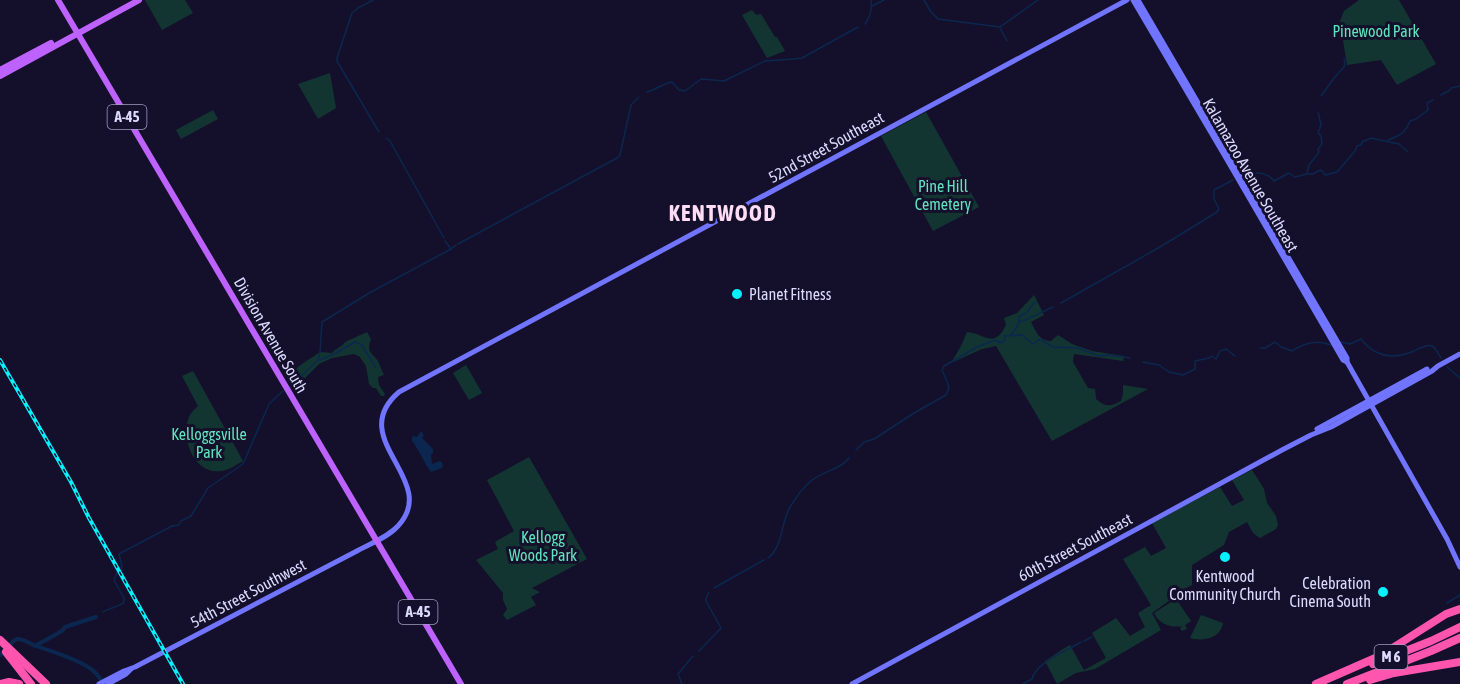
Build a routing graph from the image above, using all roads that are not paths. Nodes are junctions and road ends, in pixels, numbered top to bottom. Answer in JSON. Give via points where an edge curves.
{"nodes":[{"id":1,"x":58,"y":0,"type":"edge"},
{"id":2,"x":130,"y":0,"type":"edge"},
{"id":3,"x":138,"y":0,"type":"edge"},
{"id":4,"x":1127,"y":0,"type":"edge"},
{"id":5,"x":1133,"y":0,"type":"edge"},
{"id":6,"x":1138,"y":0,"type":"edge"},
{"id":7,"x":1137,"y":8,"type":"junction"},
{"id":8,"x":76,"y":32,"type":"junction"},
{"id":9,"x":1163,"y":42,"type":"junction"},
{"id":10,"x":1163,"y":51,"type":"junction"},
{"id":11,"x":1175,"y":62,"type":"junction"},
{"id":12,"x":15,"y":65,"type":"junction"},
{"id":13,"x":0,"y":70,"type":"edge"},
{"id":14,"x":1176,"y":73,"type":"junction"},
{"id":15,"x":0,"y":76,"type":"edge"},
{"id":16,"x":1189,"y":85,"type":"junction"},
{"id":17,"x":1193,"y":101,"type":"junction"},
{"id":18,"x":1206,"y":115,"type":"junction"},
{"id":19,"x":1206,"y":123,"type":"junction"},
{"id":20,"x":1223,"y":144,"type":"junction"},
{"id":21,"x":1229,"y":163,"type":"junction"},
{"id":22,"x":1244,"y":179,"type":"junction"},
{"id":23,"x":1320,"y":321,"type":"junction"},
{"id":24,"x":1332,"y":332,"type":"junction"},
{"id":25,"x":1340,"y":351,"type":"junction"},
{"id":26,"x":1460,"y":354,"type":"edge"},
{"id":27,"x":1438,"y":366,"type":"junction"},
{"id":28,"x":1403,"y":382,"type":"junction"},
{"id":29,"x":1399,"y":390,"type":"junction"},
{"id":30,"x":1371,"y":402,"type":"junction"},
{"id":31,"x":385,"y":410,"type":"joint"},
{"id":32,"x":1448,"y":539,"type":"junction"},
{"id":33,"x":376,"y":540,"type":"junction"},
{"id":34,"x":1460,"y":559,"type":"edge"},
{"id":35,"x":1460,"y":567,"type":"edge"},
{"id":36,"x":1460,"y":604,"type":"edge"},
{"id":37,"x":1460,"y":609,"type":"edge"},
{"id":38,"x":1460,"y":627,"type":"edge"},
{"id":39,"x":1420,"y":630,"type":"junction"},
{"id":40,"x":1460,"y":638,"type":"edge"},
{"id":41,"x":0,"y":640,"type":"edge"},
{"id":42,"x":4,"y":650,"type":"edge"},
{"id":43,"x":1460,"y":661,"type":"edge"},
{"id":44,"x":103,"y":683,"type":"edge"},
{"id":45,"x":2,"y":684,"type":"edge"},
{"id":46,"x":19,"y":684,"type":"edge"},
{"id":47,"x":25,"y":684,"type":"edge"},
{"id":48,"x":31,"y":684,"type":"edge"},
{"id":49,"x":46,"y":684,"type":"edge"},
{"id":50,"x":461,"y":684,"type":"edge"},
{"id":51,"x":852,"y":684,"type":"edge"},
{"id":52,"x":1316,"y":684,"type":"edge"},
{"id":53,"x":1321,"y":684,"type":"edge"},
{"id":54,"x":1347,"y":684,"type":"edge"},
{"id":55,"x":1358,"y":684,"type":"edge"}],
"edges":[{"from":1,"to":8,"type":"main road","name":"Division Avenue South","number":"A-45"},
{"from":2,"to":8,"type":"main road"},
{"from":3,"to":8,"type":"main road"},
{"from":4,"to":31,"type":"main road","name":"52nd Street Southeast","via":[[408,387]]},
{"from":5,"to":7,"type":"main road","name":"Kalamazoo Avenue Southeast"},
{"from":6,"to":9,"type":"main road","name":"Kalamazoo Avenue Southeast"},
{"from":7,"to":9,"type":"main road"},
{"from":7,"to":10,"type":"main road","name":"Kalamazoo Avenue Southeast"},
{"from":8,"to":12,"type":"main road"},
{"from":8,"to":33,"type":"main road","name":"Division Avenue South","number":"A-45"},
{"from":9,"to":11,"type":"main road","name":"Kalamazoo Avenue Southeast"},
{"from":10,"to":11,"type":"main road"},
{"from":10,"to":14,"type":"main road","name":"Kalamazoo Avenue Southeast"},
{"from":11,"to":16,"type":"main road","name":"Kalamazoo Avenue Southeast"},
{"from":12,"to":13,"type":"main road"},
{"from":12,"to":15,"type":"main road"},
{"from":14,"to":16,"type":"main road"},
{"from":14,"to":17,"type":"main road","name":"Kalamazoo Avenue Southeast"},
{"from":16,"to":18,"type":"main road","name":"Kalamazoo Avenue Southeast"},
{"from":17,"to":18,"type":"main road"},
{"from":17,"to":19,"type":"main road","name":"Kalamazoo Avenue Southeast"},
{"from":18,"to":20,"type":"main road","name":"Kalamazoo Avenue Southeast"},
{"from":19,"to":20,"type":"main road"},
{"from":19,"to":21,"type":"main road","name":"Kalamazoo Avenue Southeast"},
{"from":20,"to":22,"type":"main road","name":"Kalamazoo Avenue Southeast"},
{"from":21,"to":22,"type":"main road","via":[[1240,180]]},
{"from":21,"to":23,"type":"main road","name":"Kalamazoo Avenue Southeast"},
{"from":22,"to":24,"type":"main road","name":"Kalamazoo Avenue Southeast"},
{"from":23,"to":24,"type":"main road"},
{"from":23,"to":25,"type":"main road","name":"Kalamazoo Avenue Southeast"},
{"from":24,"to":25,"type":"main road","name":"Kalamazoo Avenue Southeast"},
{"from":25,"to":30,"type":"main road","name":"Kalamazoo Avenue Southeast"},
{"from":26,"to":27,"type":"main road","name":"60th Street Southeast"},
{"from":27,"to":28,"type":"main road","name":"60th Street Southeast"},
{"from":27,"to":29,"type":"main road","name":"60th Street Southeast"},
{"from":28,"to":29,"type":"main road"},
{"from":28,"to":30,"type":"main road","name":"60th Street Southeast"},
{"from":29,"to":30,"type":"main road","name":"60th Street Southeast"},
{"from":30,"to":32,"type":"main road","name":"Kalamazoo Avenue Southeast"},
{"from":30,"to":51,"type":"main road","name":"60th Street Southeast"},
{"from":31,"to":33,"type":"main road","name":"54th Street Southwest","via":[[383,439],[408,486],[409,503],[401,523]]},
{"from":32,"to":34,"type":"main road","name":"Kalamazoo Avenue Southeast"},
{"from":32,"to":35,"type":"main road","name":"Kalamazoo Avenue Southeast"},
{"from":33,"to":44,"type":"main road","name":"54th Street Southwest"},
{"from":33,"to":50,"type":"main road","name":"Division Avenue South","number":"A-45"},
{"from":36,"to":39,"type":"highway"},
{"from":37,"to":39,"type":"highway"},
{"from":38,"to":53,"type":"highway","number":"M 6"},
{"from":39,"to":52,"type":"highway","via":[[1374,659]]},
{"from":40,"to":54,"type":"highway","number":"M 6"},
{"from":41,"to":42,"type":"highway"},
{"from":42,"to":47,"type":"highway"},
{"from":42,"to":48,"type":"highway"},
{"from":42,"to":49,"type":"highway"},
{"from":43,"to":55,"type":"highway"},
{"from":45,"to":46,"type":"highway"}]}
